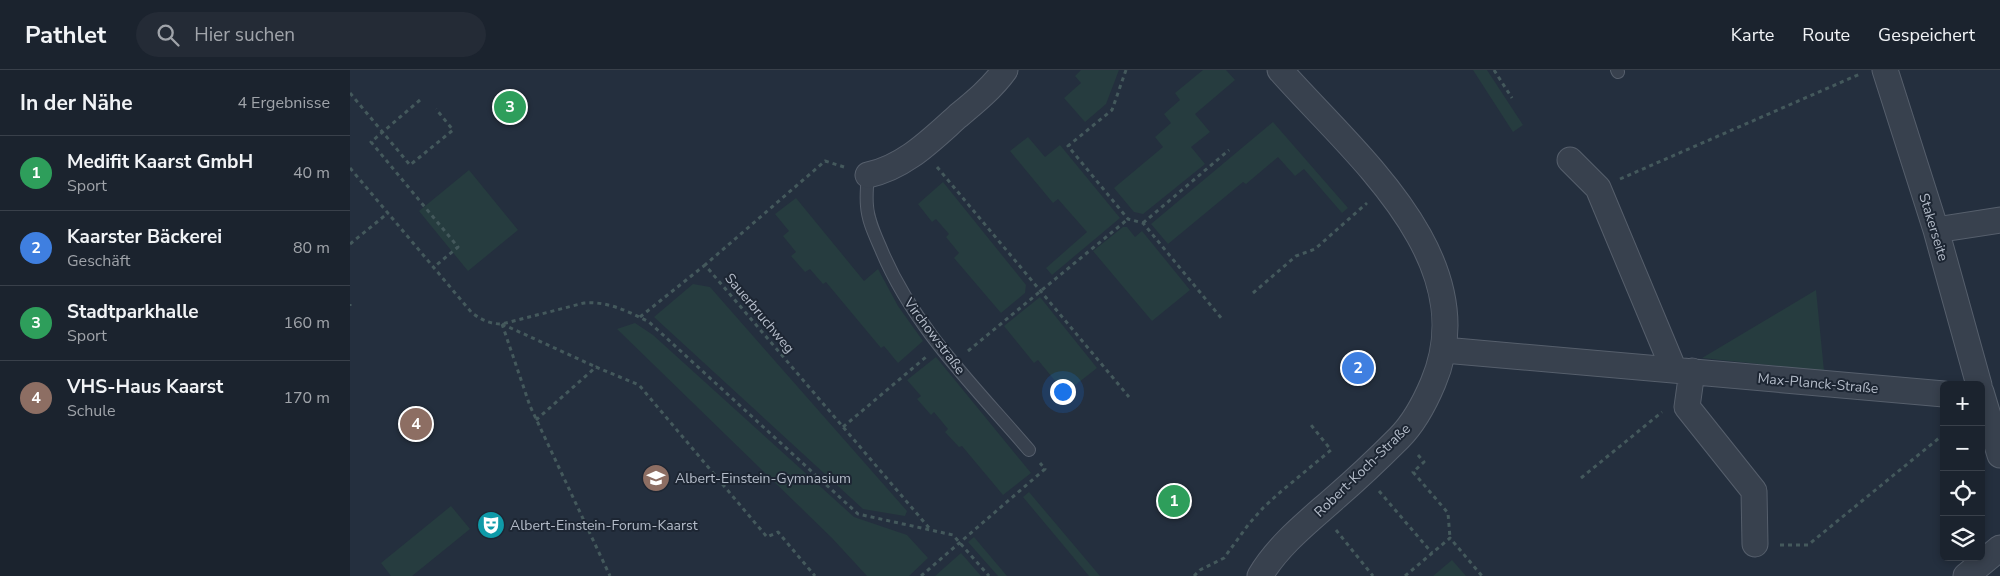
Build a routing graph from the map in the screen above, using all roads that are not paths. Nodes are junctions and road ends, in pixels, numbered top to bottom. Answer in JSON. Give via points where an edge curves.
{"nodes":[{"id":1,"x":1005,"y":70,"type":"edge"},
{"id":2,"x":1280,"y":70,"type":"edge"},
{"id":3,"x":1885,"y":70,"type":"edge"},
{"id":4,"x":1570,"y":160,"type":"dead end"},
{"id":5,"x":868,"y":175,"type":"joint"},
{"id":6,"x":2000,"y":220,"type":"edge"},
{"id":7,"x":1936,"y":230,"type":"junction"},
{"id":8,"x":1444,"y":350,"type":"junction"},
{"id":9,"x":1683,"y":371,"type":"junction"},
{"id":10,"x":1978,"y":381,"type":"edge"},
{"id":11,"x":1940,"y":394,"type":"edge"},
{"id":12,"x":1985,"y":406,"type":"edge"},
{"id":13,"x":1029,"y":450,"type":"dead end"},
{"id":14,"x":2000,"y":455,"type":"edge"},
{"id":15,"x":1754,"y":544,"type":"road end"},
{"id":16,"x":2000,"y":548,"type":"edge"},
{"id":17,"x":1260,"y":576,"type":"edge"},
{"id":18,"x":1966,"y":576,"type":"edge"}],
"edges":[{"from":1,"to":5,"type":"street","via":[[921,148],[894,167]]},
{"from":2,"to":8,"type":"street","name":"Robert-Koch-Straße","via":[[1386,186],[1418,233],[1429,254],[1444,313]]},
{"from":3,"to":7,"type":"street","name":"Stakerseite"},
{"from":4,"to":9,"type":"street","via":[[1598,188]]},
{"from":5,"to":13,"type":"lane","name":"Virchowstraße","via":[[867,206],[878,244],[907,301]]},
{"from":6,"to":7,"type":"street"},
{"from":7,"to":10,"type":"street","name":"Stakerseite"},
{"from":8,"to":9,"type":"street","name":"Max-Planck-Straße"},
{"from":8,"to":17,"type":"street","name":"Robert-Koch-Straße","via":[[1427,398],[1401,436],[1283,546]]},
{"from":9,"to":11,"type":"street","name":"Max-Planck-Straße"},
{"from":9,"to":15,"type":"street","via":[[1687,407],[1754,491]]},
{"from":12,"to":14,"type":"street","name":"Stakerseite"},
{"from":16,"to":18,"type":"street"}]}
